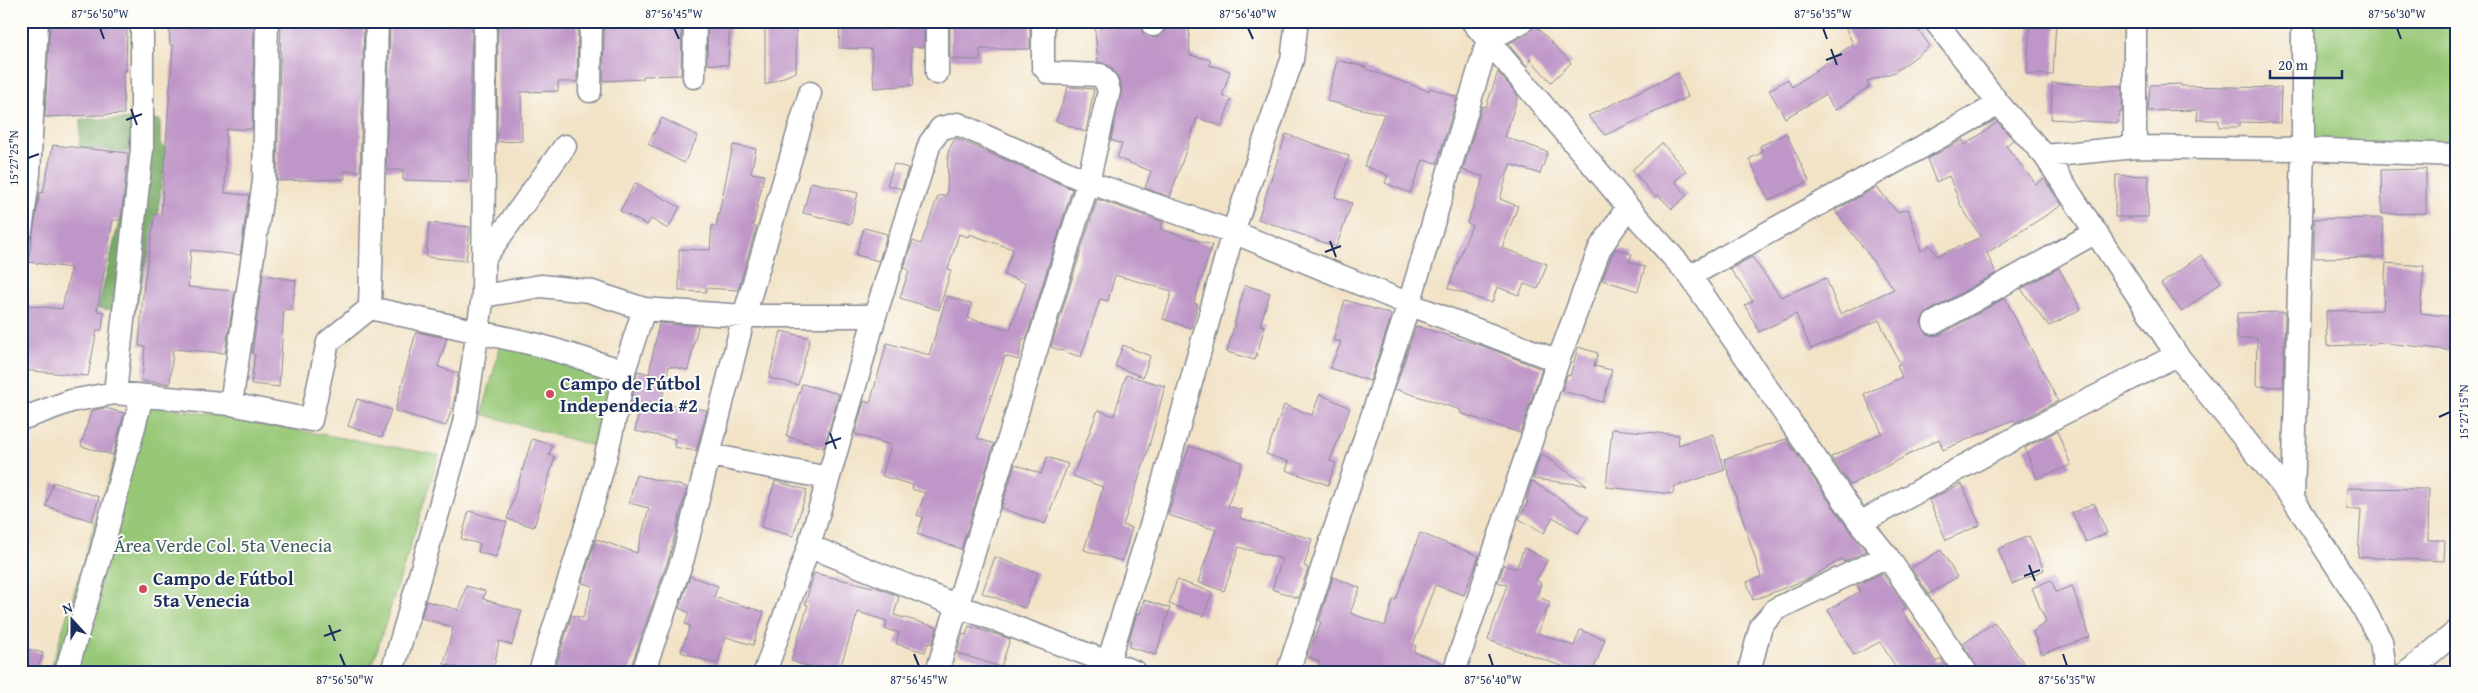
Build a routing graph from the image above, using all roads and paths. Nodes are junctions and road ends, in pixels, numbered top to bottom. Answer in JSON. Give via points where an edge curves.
{"nodes":[{"id":1,"x":37,"y":21,"type":"edge"},
{"id":2,"x":142,"y":21,"type":"edge"},
{"id":3,"x":267,"y":21,"type":"edge"},
{"id":4,"x":377,"y":21,"type":"edge"},
{"id":5,"x":485,"y":21,"type":"edge"},
{"id":6,"x":591,"y":21,"type":"edge"},
{"id":7,"x":695,"y":21,"type":"edge"},
{"id":8,"x":937,"y":21,"type":"edge"},
{"id":9,"x":1043,"y":21,"type":"edge"},
{"id":10,"x":1297,"y":21,"type":"edge"},
{"id":11,"x":1472,"y":21,"type":"edge"},
{"id":12,"x":1523,"y":21,"type":"edge"},
{"id":13,"x":2136,"y":21,"type":"edge"},
{"id":14,"x":2302,"y":21,"type":"edge"},
{"id":15,"x":1945,"y":25,"type":"edge"},
{"id":16,"x":1488,"y":40,"type":"junction"},
{"id":17,"x":936,"y":73,"type":"dead end"},
{"id":18,"x":694,"y":76,"type":"dead end"},
{"id":19,"x":590,"y":91,"type":"dead end"},
{"id":20,"x":810,"y":93,"type":"dead end"},
{"id":21,"x":1999,"y":104,"type":"junction"},
{"id":22,"x":565,"y":146,"type":"dead end"},
{"id":23,"x":2135,"y":147,"type":"junction"},
{"id":24,"x":2304,"y":149,"type":"junction"},
{"id":25,"x":2457,"y":155,"type":"edge"},
{"id":26,"x":2045,"y":156,"type":"junction"},
{"id":27,"x":1088,"y":182,"type":"junction"},
{"id":28,"x":1628,"y":207,"type":"junction"},
{"id":29,"x":21,"y":231,"type":"edge"},
{"id":30,"x":1233,"y":232,"type":"junction"},
{"id":31,"x":2096,"y":232,"type":"junction"},
{"id":32,"x":483,"y":260,"type":"junction"},
{"id":33,"x":1690,"y":276,"type":"junction"},
{"id":34,"x":483,"y":296,"type":"junction"},
{"id":35,"x":1409,"y":304,"type":"junction"},
{"id":36,"x":370,"y":308,"type":"junction"},
{"id":37,"x":644,"y":309,"type":"junction"},
{"id":38,"x":744,"y":316,"type":"junction"},
{"id":39,"x":875,"y":316,"type":"junction"},
{"id":40,"x":1934,"y":323,"type":"dead end"},
{"id":41,"x":479,"y":332,"type":"junction"},
{"id":42,"x":2177,"y":355,"type":"junction"},
{"id":43,"x":1558,"y":361,"type":"junction"},
{"id":44,"x":624,"y":371,"type":"junction"},
{"id":45,"x":115,"y":393,"type":"junction"},
{"id":46,"x":142,"y":396,"type":"junction"},
{"id":47,"x":231,"y":404,"type":"junction"},
{"id":48,"x":21,"y":416,"type":"edge"},
{"id":49,"x":710,"y":455,"type":"junction"},
{"id":50,"x":828,"y":478,"type":"junction"},
{"id":51,"x":2293,"y":499,"type":"junction"},
{"id":52,"x":1860,"y":523,"type":"junction"},
{"id":53,"x":809,"y":546,"type":"junction"},
{"id":54,"x":1887,"y":556,"type":"junction"},
{"id":55,"x":958,"y":606,"type":"junction"},
{"id":56,"x":2457,"y":631,"type":"edge"},
{"id":57,"x":1107,"y":667,"type":"edge"},
{"id":58,"x":66,"y":672,"type":"edge"},
{"id":59,"x":392,"y":672,"type":"edge"},
{"id":60,"x":540,"y":672,"type":"edge"},
{"id":61,"x":643,"y":672,"type":"edge"},
{"id":62,"x":765,"y":672,"type":"edge"},
{"id":63,"x":936,"y":672,"type":"edge"},
{"id":64,"x":1135,"y":672,"type":"edge"},
{"id":65,"x":1288,"y":672,"type":"edge"},
{"id":66,"x":1454,"y":672,"type":"edge"},
{"id":67,"x":1752,"y":672,"type":"edge"},
{"id":68,"x":1966,"y":672,"type":"edge"},
{"id":69,"x":2385,"y":672,"type":"edge"},
{"id":70,"x":2408,"y":672,"type":"edge"}],
"edges":[{"from":1,"to":29,"type":"street","via":[[29,174]]},
{"from":2,"to":45,"type":"street","via":[[142,150]]},
{"from":3,"to":47,"type":"street","via":[[264,181]]},
{"from":4,"to":36,"type":"street"},
{"from":5,"to":32,"type":"street"},
{"from":6,"to":19,"type":"street"},
{"from":7,"to":18,"type":"street"},
{"from":8,"to":17,"type":"street"},
{"from":9,"to":27,"type":"street","via":[[1043,66],[1046,71],[1100,75],[1109,91]]},
{"from":10,"to":30,"type":"street","via":[[1292,60]]},
{"from":11,"to":16,"type":"street"},
{"from":12,"to":16,"type":"street"},
{"from":13,"to":23,"type":"street"},
{"from":14,"to":24,"type":"street"},
{"from":15,"to":21,"type":"street"},
{"from":16,"to":28,"type":"street"},
{"from":16,"to":35,"type":"street"},
{"from":20,"to":38,"type":"street"},
{"from":21,"to":26,"type":"street"},
{"from":21,"to":33,"type":"street"},
{"from":22,"to":32,"type":"street"},
{"from":23,"to":24,"type":"street"},
{"from":23,"to":26,"type":"street"},
{"from":24,"to":25,"type":"street"},
{"from":24,"to":51,"type":"street"},
{"from":26,"to":31,"type":"street"},
{"from":27,"to":30,"type":"street"},
{"from":27,"to":39,"type":"street","via":[[958,124],[941,128],[930,142]]},
{"from":27,"to":55,"type":"street"},
{"from":28,"to":33,"type":"street"},
{"from":28,"to":43,"type":"street","via":[[1600,248]]},
{"from":30,"to":35,"type":"street"},
{"from":30,"to":57,"type":"street","via":[[1152,522]]},
{"from":31,"to":40,"type":"street"},
{"from":31,"to":42,"type":"street"},
{"from":32,"to":34,"type":"street"},
{"from":33,"to":52,"type":"street"},
{"from":34,"to":37,"type":"street","via":[[541,286],[589,291]]},
{"from":34,"to":41,"type":"street"},
{"from":35,"to":43,"type":"street"},
{"from":35,"to":65,"type":"street"},
{"from":36,"to":41,"type":"street"},
{"from":36,"to":47,"type":"street","via":[[328,342],[311,420]]},
{"from":37,"to":38,"type":"street"},
{"from":37,"to":44,"type":"street"},
{"from":38,"to":39,"type":"street"},
{"from":38,"to":49,"type":"street"},
{"from":39,"to":50,"type":"street"},
{"from":41,"to":44,"type":"street","via":[[538,345]]},
{"from":41,"to":59,"type":"street","via":[[464,423]]},
{"from":42,"to":51,"type":"street"},
{"from":42,"to":52,"type":"street"},
{"from":43,"to":66,"type":"street"},
{"from":44,"to":60,"type":"street","via":[[604,464]]},
{"from":45,"to":46,"type":"street"},
{"from":45,"to":48,"type":"street","via":[[71,400]]},
{"from":46,"to":47,"type":"street"},
{"from":46,"to":58,"type":"street"},
{"from":49,"to":50,"type":"street"},
{"from":49,"to":61,"type":"street","via":[[683,558]]},
{"from":50,"to":53,"type":"street"},
{"from":51,"to":69,"type":"street","via":[[2381,640]]},
{"from":52,"to":54,"type":"street"},
{"from":53,"to":55,"type":"street"},
{"from":53,"to":62,"type":"street"},
{"from":54,"to":67,"type":"street","via":[[1776,609],[1761,626],[1751,664]]},
{"from":54,"to":68,"type":"street"},
{"from":55,"to":57,"type":"street"},
{"from":55,"to":63,"type":"street"},
{"from":56,"to":70,"type":"street"},
{"from":57,"to":64,"type":"street"}]}
